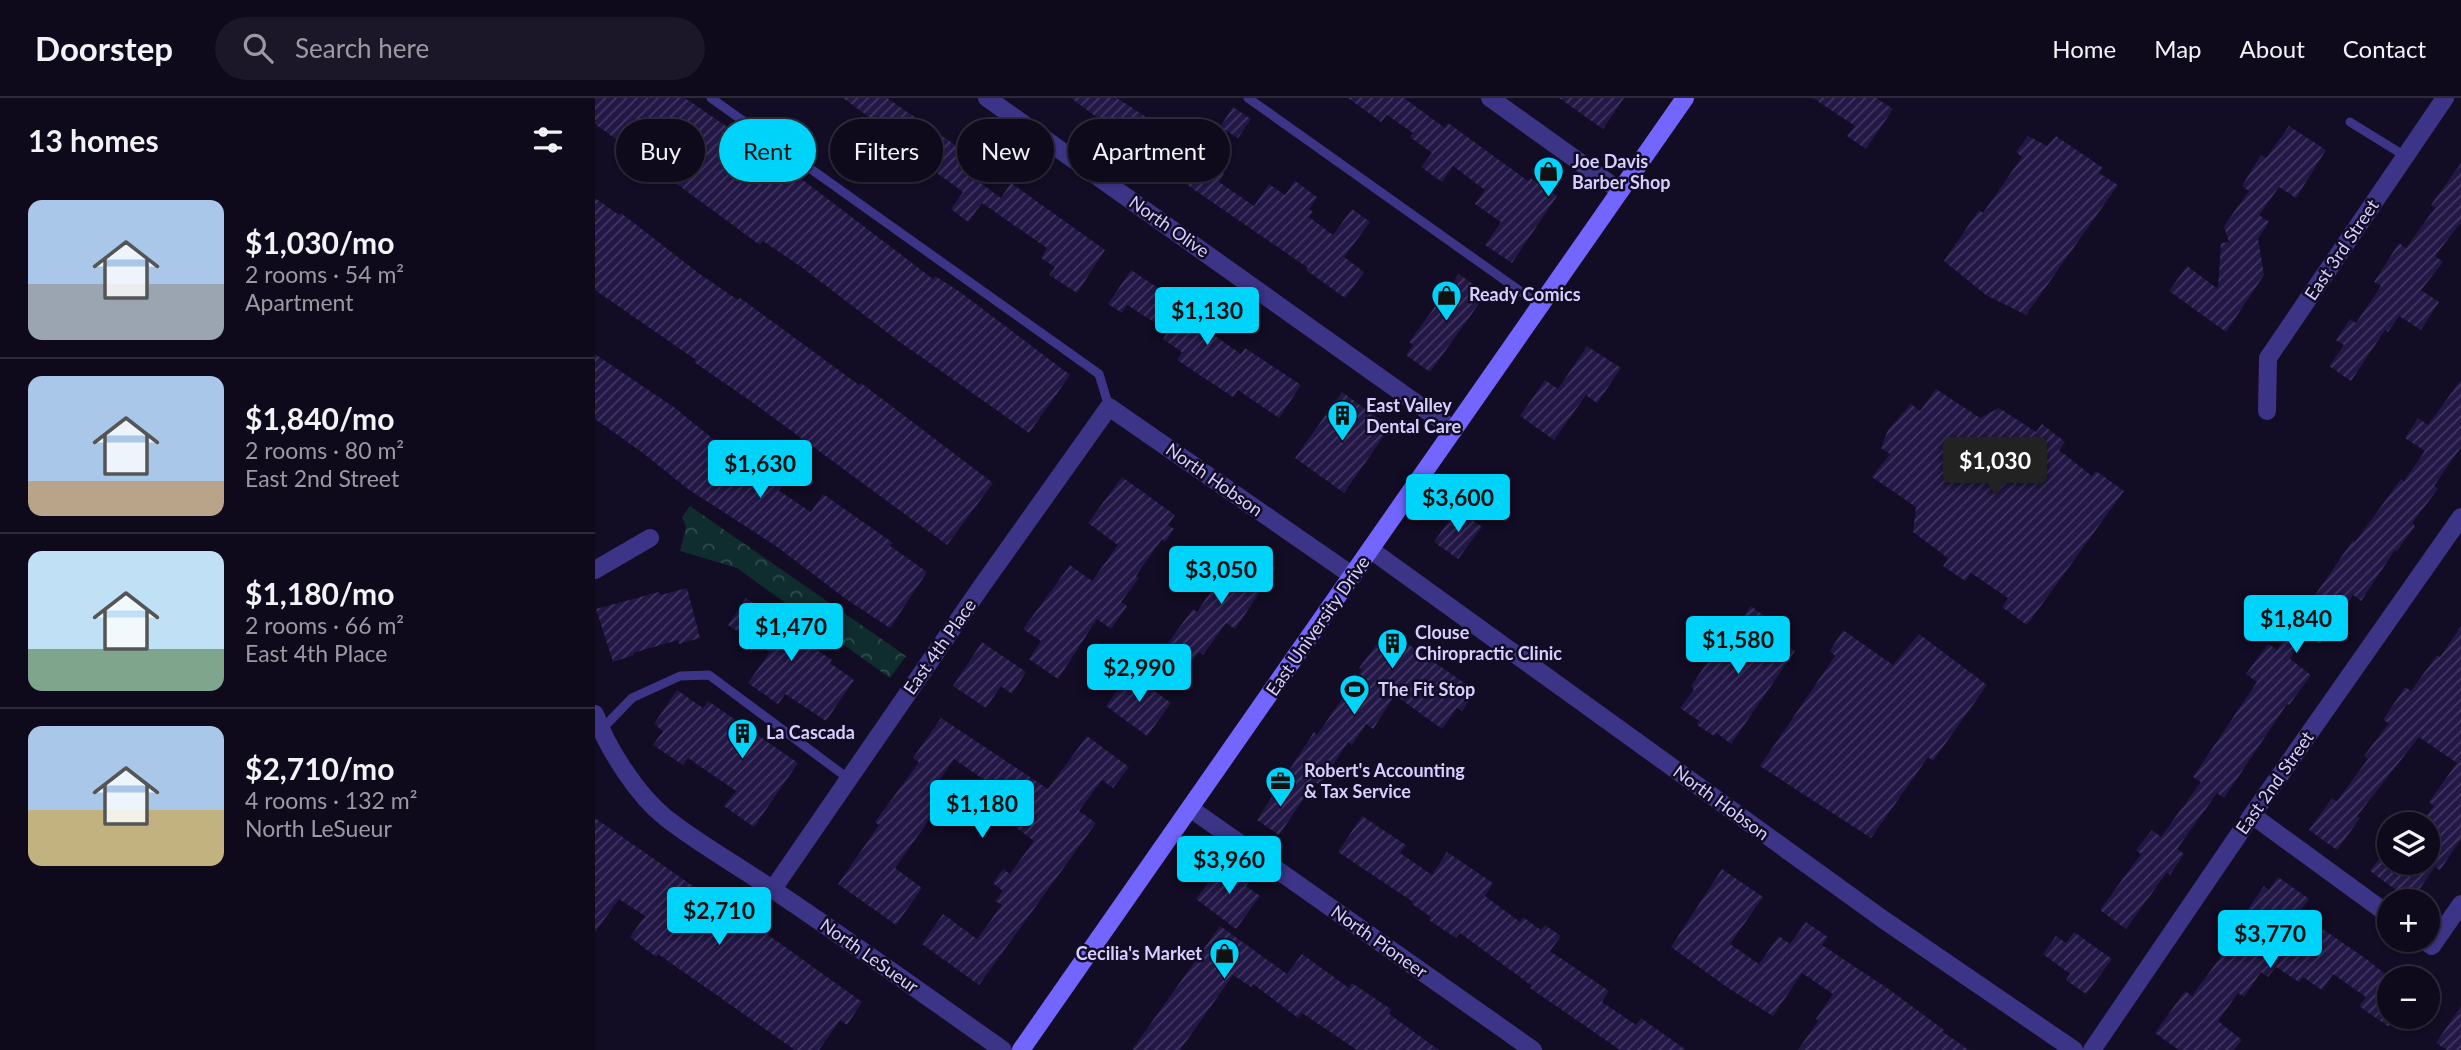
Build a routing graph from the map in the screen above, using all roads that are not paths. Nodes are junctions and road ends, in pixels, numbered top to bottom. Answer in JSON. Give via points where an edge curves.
{"nodes":[{"id":1,"x":712,"y":98,"type":"edge"},
{"id":2,"x":987,"y":98,"type":"edge"},
{"id":3,"x":1248,"y":98,"type":"edge"},
{"id":4,"x":1490,"y":98,"type":"edge"},
{"id":5,"x":1685,"y":98,"type":"edge"},
{"id":6,"x":2445,"y":98,"type":"edge"},
{"id":7,"x":2350,"y":122,"type":"dead end"},
{"id":8,"x":2405,"y":156,"type":"junction"},
{"id":9,"x":1620,"y":191,"type":"junction"},
{"id":10,"x":1541,"y":306,"type":"junction"},
{"id":11,"x":1109,"y":407,"type":"junction"},
{"id":12,"x":2267,"y":411,"type":"dead end"},
{"id":13,"x":1454,"y":430,"type":"junction"},
{"id":14,"x":2461,"y":517,"type":"edge"},
{"id":15,"x":650,"y":538,"type":"dead end"},
{"id":16,"x":1371,"y":550,"type":"junction"},
{"id":17,"x":595,"y":570,"type":"edge"},
{"id":18,"x":1353,"y":576,"type":"junction"},
{"id":19,"x":597,"y":726,"type":"edge"},
{"id":20,"x":849,"y":779,"type":"junction"},
{"id":21,"x":1191,"y":809,"type":"junction"},
{"id":22,"x":2252,"y":815,"type":"junction"},
{"id":23,"x":773,"y":889,"type":"junction"},
{"id":24,"x":2461,"y":904,"type":"edge"},
{"id":25,"x":2377,"y":906,"type":"edge"},
{"id":26,"x":2440,"y":934,"type":"edge"},
{"id":27,"x":1003,"y":1050,"type":"edge"},
{"id":28,"x":1021,"y":1050,"type":"edge"},
{"id":29,"x":1533,"y":1050,"type":"edge"},
{"id":30,"x":2074,"y":1050,"type":"edge"},
{"id":31,"x":2092,"y":1050,"type":"edge"}],
"edges":[{"from":1,"to":11,"type":"lane","via":[[1099,374]]},
{"from":2,"to":13,"type":"street","name":"North Olive"},
{"from":3,"to":10,"type":"lane"},
{"from":4,"to":9,"type":"street"},
{"from":5,"to":9,"type":"main road","name":"East University Drive"},
{"from":6,"to":8,"type":"street","name":"East 3rd Street"},
{"from":7,"to":8,"type":"lane"},
{"from":8,"to":12,"type":"street","name":"East 3rd Street","via":[[2268,358]]},
{"from":9,"to":10,"type":"main road","name":"East University Drive"},
{"from":10,"to":13,"type":"main road","name":"East University Drive"},
{"from":11,"to":18,"type":"street","name":"North Hobson"},
{"from":11,"to":20,"type":"street","name":"East 4th Place"},
{"from":13,"to":16,"type":"main road","name":"East University Drive"},
{"from":14,"to":22,"type":"street","name":"East 2nd Street"},
{"from":15,"to":17,"type":"street"},
{"from":16,"to":18,"type":"main road","name":"East University Drive"},
{"from":16,"to":30,"type":"street","name":"North Hobson","via":[[1888,923]]},
{"from":18,"to":21,"type":"main road","name":"East University Drive"},
{"from":19,"to":20,"type":"lane","via":[[632,698],[680,676],[709,675]]},
{"from":19,"to":23,"type":"street","name":"North LeSueur","via":[[665,817]]},
{"from":20,"to":23,"type":"street","name":"East 4th Place"},
{"from":21,"to":28,"type":"main road","name":"East University Drive"},
{"from":21,"to":29,"type":"street","name":"North Pioneer"},
{"from":22,"to":25,"type":"street"},
{"from":22,"to":31,"type":"street","name":"East 2nd Street"},
{"from":23,"to":27,"type":"street","name":"North LeSueur"},
{"from":24,"to":26,"type":"street"}]}
